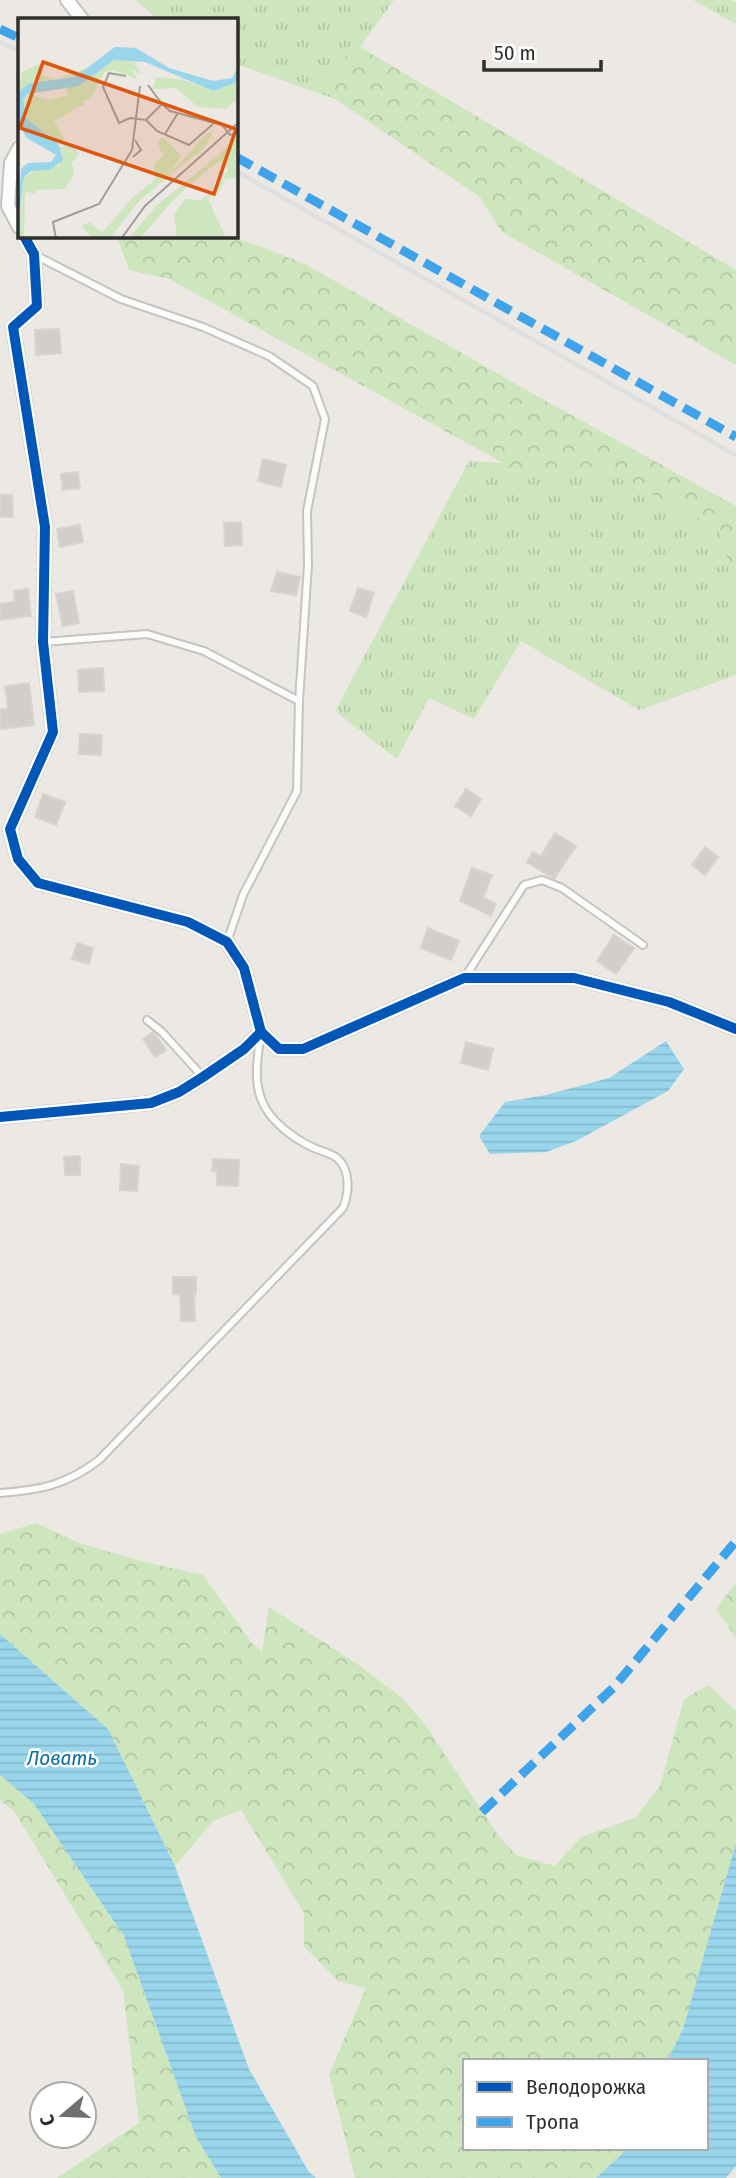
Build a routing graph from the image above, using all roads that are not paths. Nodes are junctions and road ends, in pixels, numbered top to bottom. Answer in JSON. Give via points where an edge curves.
{"nodes":[{"id":1,"x":67,"y":0,"type":"edge"},
{"id":2,"x":81,"y":18,"type":"edge"},
{"id":3,"x":18,"y":150,"type":"edge"},
{"id":4,"x":18,"y":225,"type":"edge"},
{"id":5,"x":25,"y":238,"type":"edge"},
{"id":6,"x":34,"y":254,"type":"junction"},
{"id":7,"x":43,"y":642,"type":"junction"},
{"id":8,"x":299,"y":701,"type":"junction"},
{"id":9,"x":10,"y":829,"type":"junction"},
{"id":10,"x":0,"y":838,"type":"edge"},
{"id":11,"x":227,"y":942,"type":"junction"},
{"id":12,"x":643,"y":945,"type":"dead end"},
{"id":13,"x":464,"y":978,"type":"junction"},
{"id":14,"x":147,"y":1020,"type":"dead end"},
{"id":15,"x":736,"y":1029,"type":"edge"},
{"id":16,"x":261,"y":1032,"type":"junction"},
{"id":17,"x":203,"y":1077,"type":"junction"},
{"id":18,"x":0,"y":1117,"type":"edge"},
{"id":19,"x":0,"y":1493,"type":"edge"}],
"edges":[{"from":1,"to":2,"type":"street"},
{"from":3,"to":4,"type":"street","via":[[11,163],[8,206]]},
{"from":5,"to":6,"type":"street"},
{"from":6,"to":7,"type":"street","via":[[37,306],[13,327],[45,527]]},
{"from":6,"to":8,"type":"lane","via":[[121,299],[269,356],[313,386],[325,419],[307,512]]},
{"from":7,"to":8,"type":"lane","via":[[147,634],[204,651]]},
{"from":7,"to":9,"type":"street","via":[[53,732]]},
{"from":8,"to":11,"type":"lane","via":[[297,791],[243,895]]},
{"from":9,"to":10,"type":"lane"},
{"from":9,"to":11,"type":"street","via":[[18,859],[38,883],[188,922]]},
{"from":11,"to":16,"type":"street","via":[[244,968]]},
{"from":12,"to":13,"type":"lane","via":[[562,888],[542,880],[524,885]]},
{"from":13,"to":15,"type":"street","via":[[573,978],[669,1002]]},
{"from":13,"to":16,"type":"street","via":[[303,1049],[279,1049]]},
{"from":14,"to":17,"type":"lane"},
{"from":16,"to":17,"type":"street"},
{"from":16,"to":19,"type":"lane","via":[[256,1073],[262,1101],[281,1127],[336,1157],[345,1170],[349,1195],[343,1208],[99,1460],[79,1475],[37,1490]]},
{"from":17,"to":18,"type":"street","via":[[151,1103]]}]}
